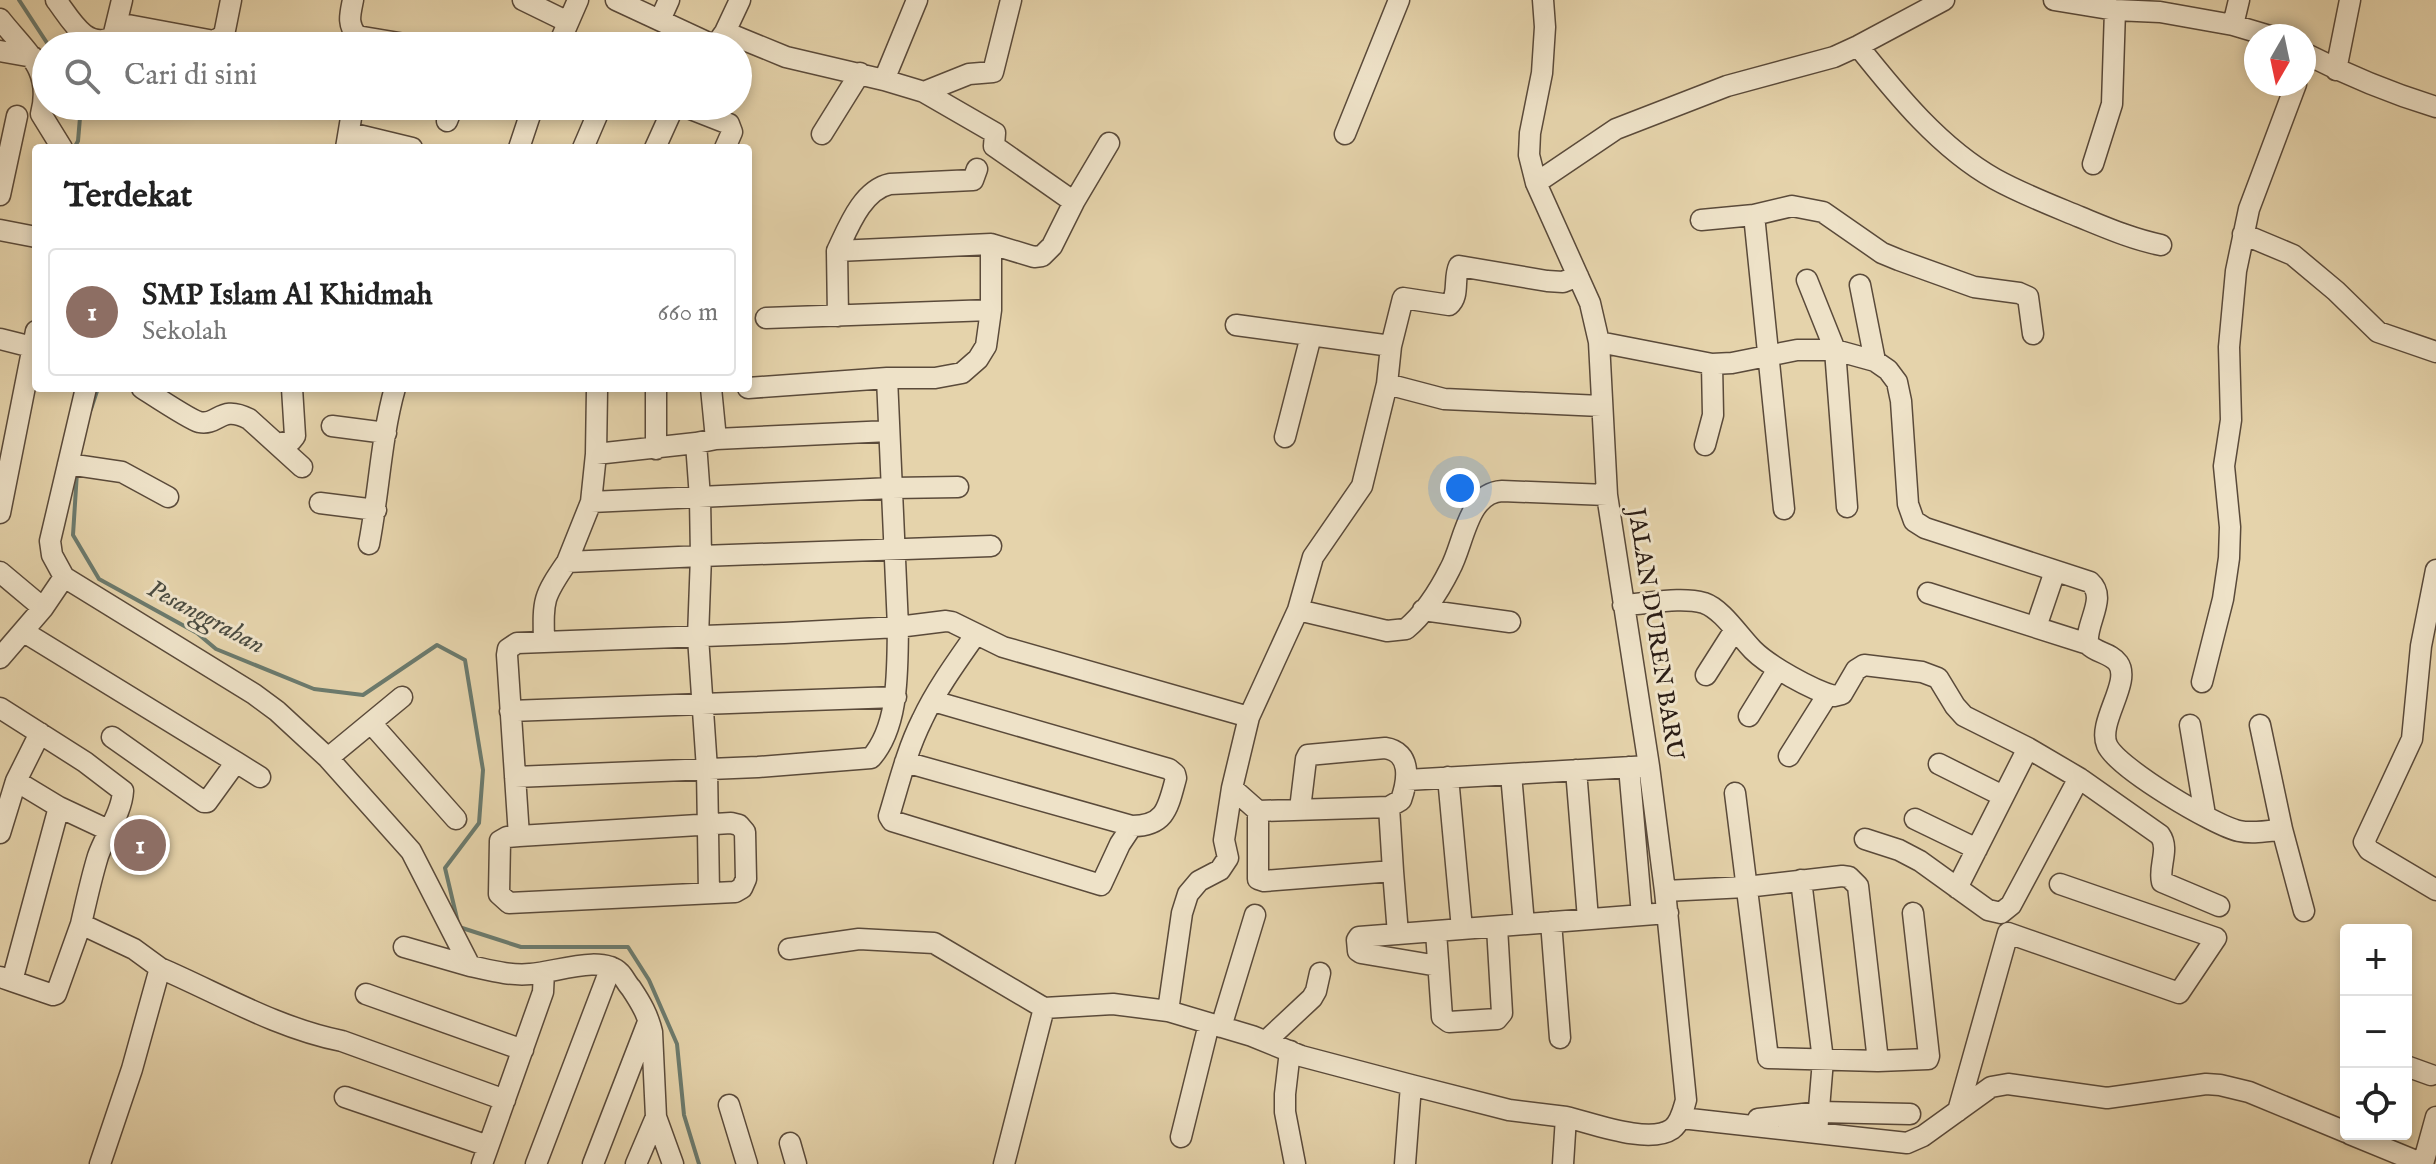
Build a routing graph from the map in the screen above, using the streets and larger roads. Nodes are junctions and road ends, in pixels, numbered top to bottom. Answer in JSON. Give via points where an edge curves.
{"nodes":[{"id":1,"x":56,"y":0,"type":"edge"},
{"id":2,"x":122,"y":0,"type":"edge"},
{"id":3,"x":231,"y":0,"type":"edge"},
{"id":4,"x":353,"y":0,"type":"edge"},
{"id":5,"x":523,"y":0,"type":"edge"},
{"id":6,"x":578,"y":0,"type":"edge"},
{"id":7,"x":616,"y":0,"type":"edge"},
{"id":8,"x":669,"y":0,"type":"edge"},
{"id":9,"x":740,"y":0,"type":"edge"},
{"id":10,"x":917,"y":0,"type":"edge"},
{"id":11,"x":1011,"y":0,"type":"edge"},
{"id":12,"x":1399,"y":0,"type":"edge"},
{"id":13,"x":1543,"y":0,"type":"edge"},
{"id":14,"x":1944,"y":0,"type":"edge"},
{"id":15,"x":2054,"y":0,"type":"edge"},
{"id":16,"x":2239,"y":0,"type":"edge"},
{"id":17,"x":2344,"y":2,"type":"edge"},
{"id":18,"x":2115,"y":10,"type":"junction"},
{"id":19,"x":0,"y":19,"type":"edge"},
{"id":20,"x":660,"y":20,"type":"junction"},
{"id":21,"x":568,"y":22,"type":"junction"},
{"id":22,"x":117,"y":23,"type":"junction"},
{"id":23,"x":2233,"y":25,"type":"junction"},
{"id":24,"x":2244,"y":28,"type":"edge"},
{"id":25,"x":80,"y":32,"type":"edge"},
{"id":26,"x":114,"y":32,"type":"edge"},
{"id":27,"x":166,"y":32,"type":"edge"},
{"id":28,"x":225,"y":32,"type":"edge"},
{"id":29,"x":353,"y":32,"type":"edge"},
{"id":30,"x":564,"y":32,"type":"edge"},
{"id":31,"x":698,"y":32,"type":"edge"},
{"id":32,"x":724,"y":32,"type":"edge"},
{"id":33,"x":1858,"y":46,"type":"junction"},
{"id":34,"x":752,"y":48,"type":"edge"},
{"id":35,"x":0,"y":51,"type":"edge"},
{"id":36,"x":32,"y":56,"type":"edge"},
{"id":37,"x":32,"y":57,"type":"edge"},
{"id":38,"x":2316,"y":62,"type":"edge"},
{"id":39,"x":2336,"y":70,"type":"junction"},
{"id":40,"x":860,"y":73,"type":"junction"},
{"id":41,"x":884,"y":80,"type":"junction"},
{"id":42,"x":924,"y":92,"type":"junction"},
{"id":43,"x":2291,"y":96,"type":"edge"},
{"id":44,"x":2436,"y":107,"type":"edge"},
{"id":45,"x":9,"y":115,"type":"edge"},
{"id":46,"x":32,"y":116,"type":"edge"},
{"id":47,"x":45,"y":120,"type":"edge"},
{"id":48,"x":351,"y":120,"type":"edge"},
{"id":49,"x":528,"y":120,"type":"edge"},
{"id":50,"x":595,"y":120,"type":"edge"},
{"id":51,"x":675,"y":120,"type":"edge"},
{"id":52,"x":718,"y":120,"type":"edge"},
{"id":53,"x":822,"y":134,"type":"dead end"},
{"id":54,"x":1345,"y":134,"type":"dead end"},
{"id":55,"x":348,"y":140,"type":"edge"},
{"id":56,"x":1109,"y":143,"type":"dead end"},
{"id":57,"x":59,"y":144,"type":"edge"},
{"id":58,"x":380,"y":144,"type":"edge"},
{"id":59,"x":520,"y":144,"type":"edge"},
{"id":60,"x":585,"y":144,"type":"edge"},
{"id":61,"x":658,"y":144,"type":"edge"},
{"id":62,"x":727,"y":144,"type":"edge"},
{"id":63,"x":2093,"y":164,"type":"dead end"},
{"id":64,"x":977,"y":169,"type":"dead end"},
{"id":65,"x":1536,"y":183,"type":"junction"},
{"id":66,"x":0,"y":195,"type":"edge"},
{"id":67,"x":1074,"y":202,"type":"junction"},
{"id":68,"x":1754,"y":215,"type":"junction"},
{"id":69,"x":1701,"y":220,"type":"dead end"},
{"id":70,"x":0,"y":230,"type":"edge"},
{"id":71,"x":2243,"y":234,"type":"junction"},
{"id":72,"x":32,"y":236,"type":"edge"},
{"id":73,"x":991,"y":244,"type":"junction"},
{"id":74,"x":2161,"y":245,"type":"dead end"},
{"id":75,"x":837,"y":251,"type":"junction"},
{"id":76,"x":1578,"y":276,"type":"junction"},
{"id":77,"x":1807,"y":280,"type":"dead end"},
{"id":78,"x":1860,"y":285,"type":"dead end"},
{"id":79,"x":991,"y":310,"type":"junction"},
{"id":80,"x":838,"y":316,"type":"junction"},
{"id":81,"x":766,"y":318,"type":"dead end"},
{"id":82,"x":1236,"y":325,"type":"dead end"},
{"id":83,"x":2033,"y":334,"type":"dead end"},
{"id":84,"x":1311,"y":336,"type":"junction"},
{"id":85,"x":0,"y":339,"type":"edge"},
{"id":86,"x":32,"y":342,"type":"edge"},
{"id":87,"x":1599,"y":342,"type":"junction"},
{"id":88,"x":1391,"y":346,"type":"junction"},
{"id":89,"x":1835,"y":350,"type":"junction"},
{"id":90,"x":2436,"y":352,"type":"edge"},
{"id":91,"x":1768,"y":355,"type":"junction"},
{"id":92,"x":32,"y":357,"type":"edge"},
{"id":93,"x":1875,"y":361,"type":"junction"},
{"id":94,"x":1720,"y":363,"type":"junction"},
{"id":95,"x":887,"y":378,"type":"junction"},
{"id":96,"x":1387,"y":384,"type":"junction"},
{"id":97,"x":752,"y":388,"type":"edge"},
{"id":98,"x":85,"y":392,"type":"edge"},
{"id":99,"x":149,"y":392,"type":"edge"},
{"id":100,"x":292,"y":392,"type":"edge"},
{"id":101,"x":394,"y":392,"type":"edge"},
{"id":102,"x":597,"y":392,"type":"edge"},
{"id":103,"x":656,"y":392,"type":"edge"},
{"id":104,"x":711,"y":392,"type":"edge"},
{"id":105,"x":1601,"y":406,"type":"junction"},
{"id":106,"x":332,"y":426,"type":"dead end"},
{"id":107,"x":889,"y":431,"type":"junction"},
{"id":108,"x":386,"y":433,"type":"junction"},
{"id":109,"x":1285,"y":437,"type":"dead end"},
{"id":110,"x":706,"y":441,"type":"junction"},
{"id":111,"x":277,"y":444,"type":"junction"},
{"id":112,"x":1705,"y":445,"type":"dead end"},
{"id":113,"x":656,"y":449,"type":"junction"},
{"id":114,"x":596,"y":454,"type":"junction"},
{"id":115,"x":71,"y":464,"type":"junction"},
{"id":116,"x":302,"y":467,"type":"dead end"},
{"id":117,"x":958,"y":487,"type":"dead end"},
{"id":118,"x":892,"y":488,"type":"junction"},
{"id":119,"x":1607,"y":495,"type":"junction"},
{"id":120,"x":168,"y":497,"type":"dead end"},
{"id":121,"x":700,"y":498,"type":"junction"},
{"id":122,"x":591,"y":502,"type":"junction"},
{"id":123,"x":320,"y":503,"type":"dead end"},
{"id":124,"x":1847,"y":507,"type":"dead end"},
{"id":125,"x":1784,"y":509,"type":"dead end"},
{"id":126,"x":376,"y":510,"type":"junction"},
{"id":127,"x":0,"y":513,"type":"edge"},
{"id":128,"x":369,"y":544,"type":"dead end"},
{"id":129,"x":991,"y":546,"type":"dead end"},
{"id":130,"x":893,"y":549,"type":"junction"},
{"id":131,"x":701,"y":556,"type":"junction"},
{"id":132,"x":567,"y":562,"type":"junction"},
{"id":133,"x":2436,"y":570,"type":"edge"},
{"id":134,"x":2055,"y":571,"type":"junction"},
{"id":135,"x":0,"y":572,"type":"edge"},
{"id":136,"x":64,"y":577,"type":"junction"},
{"id":137,"x":1928,"y":593,"type":"dead end"},
{"id":138,"x":1623,"y":605,"type":"junction"},
{"id":139,"x":43,"y":608,"type":"junction"},
{"id":140,"x":1298,"y":610,"type":"junction"},
{"id":141,"x":1423,"y":610,"type":"junction"},
{"id":142,"x":1510,"y":622,"type":"dead end"},
{"id":143,"x":898,"y":627,"type":"junction"},
{"id":144,"x":2036,"y":627,"type":"junction"},
{"id":145,"x":966,"y":629,"type":"junction"},
{"id":146,"x":1734,"y":631,"type":"junction"},
{"id":147,"x":24,"y":632,"type":"junction"},
{"id":148,"x":698,"y":637,"type":"junction"},
{"id":149,"x":544,"y":641,"type":"junction"},
{"id":150,"x":2088,"y":644,"type":"junction"},
{"id":151,"x":2,"y":652,"type":"edge"},
{"id":152,"x":1778,"y":669,"type":"junction"},
{"id":153,"x":1706,"y":675,"type":"dead end"},
{"id":154,"x":2202,"y":682,"type":"dead end"},
{"id":155,"x":1828,"y":694,"type":"junction"},
{"id":156,"x":402,"y":697,"type":"dead end"},
{"id":157,"x":896,"y":697,"type":"junction"},
{"id":158,"x":933,"y":701,"type":"junction"},
{"id":159,"x":702,"y":705,"type":"junction"},
{"id":160,"x":0,"y":708,"type":"edge"},
{"id":161,"x":510,"y":711,"type":"junction"},
{"id":162,"x":1749,"y":716,"type":"dead end"},
{"id":163,"x":1249,"y":717,"type":"junction"},
{"id":164,"x":371,"y":723,"type":"junction"},
{"id":165,"x":2190,"y":725,"type":"dead end"},
{"id":166,"x":2260,"y":725,"type":"dead end"},
{"id":167,"x":40,"y":733,"type":"junction"},
{"id":168,"x":112,"y":737,"type":"dead end"},
{"id":169,"x":2028,"y":748,"type":"junction"},
{"id":170,"x":1789,"y":756,"type":"dead end"},
{"id":171,"x":328,"y":758,"type":"junction"},
{"id":172,"x":236,"y":762,"type":"junction"},
{"id":173,"x":905,"y":762,"type":"junction"},
{"id":174,"x":1939,"y":764,"type":"dead end"},
{"id":175,"x":1639,"y":766,"type":"junction"},
{"id":176,"x":707,"y":769,"type":"junction"},
{"id":177,"x":1576,"y":770,"type":"junction"},
{"id":178,"x":1511,"y":774,"type":"junction"},
{"id":179,"x":260,"y":777,"type":"dead end"},
{"id":180,"x":515,"y":777,"type":"junction"},
{"id":181,"x":1448,"y":777,"type":"junction"},
{"id":182,"x":2079,"y":778,"type":"junction"},
{"id":183,"x":1407,"y":780,"type":"junction"},
{"id":184,"x":16,"y":781,"type":"junction"},
{"id":185,"x":1232,"y":788,"type":"junction"},
{"id":186,"x":1735,"y":793,"type":"dead end"},
{"id":187,"x":2003,"y":796,"type":"junction"},
{"id":188,"x":59,"y":807,"type":"junction"},
{"id":189,"x":1389,"y":807,"type":"junction"},
{"id":190,"x":1300,"y":809,"type":"junction"},
{"id":191,"x":1258,"y":811,"type":"junction"},
{"id":192,"x":2205,"y":815,"type":"junction"},
{"id":193,"x":456,"y":819,"type":"dead end"},
{"id":194,"x":1915,"y":819,"type":"dead end"},
{"id":195,"x":708,"y":824,"type":"junction"},
{"id":196,"x":1132,"y":826,"type":"junction"},
{"id":197,"x":2282,"y":829,"type":"junction"},
{"id":198,"x":108,"y":830,"type":"junction"},
{"id":199,"x":0,"y":833,"type":"edge"},
{"id":200,"x":519,"y":836,"type":"junction"},
{"id":201,"x":1865,"y":839,"type":"dead end"},
{"id":202,"x":1977,"y":849,"type":"junction"},
{"id":203,"x":1393,"y":871,"type":"junction"},
{"id":204,"x":1801,"y":880,"type":"junction"},
{"id":205,"x":2060,"y":884,"type":"dead end"},
{"id":206,"x":1746,"y":887,"type":"junction"},
{"id":207,"x":1957,"y":888,"type":"junction"},
{"id":208,"x":2436,"y":890,"type":"edge"},
{"id":209,"x":1665,"y":891,"type":"junction"},
{"id":210,"x":709,"y":893,"type":"junction"},
{"id":211,"x":2219,"y":906,"type":"dead end"},
{"id":212,"x":2304,"y":911,"type":"dead end"},
{"id":213,"x":1668,"y":913,"type":"junction"},
{"id":214,"x":1913,"y":913,"type":"dead end"},
{"id":215,"x":1255,"y":915,"type":"dead end"},
{"id":216,"x":1642,"y":915,"type":"junction"},
{"id":217,"x":1588,"y":919,"type":"junction"},
{"id":218,"x":1551,"y":922,"type":"junction"},
{"id":219,"x":81,"y":924,"type":"junction"},
{"id":220,"x":1524,"y":924,"type":"junction"},
{"id":221,"x":1497,"y":927,"type":"junction"},
{"id":222,"x":1462,"y":929,"type":"junction"},
{"id":223,"x":1436,"y":932,"type":"junction"},
{"id":224,"x":1398,"y":934,"type":"junction"},
{"id":225,"x":404,"y":947,"type":"dead end"},
{"id":226,"x":789,"y":949,"type":"dead end"},
{"id":227,"x":470,"y":966,"type":"junction"},
{"id":228,"x":1438,"y":966,"type":"junction"},
{"id":229,"x":611,"y":967,"type":"junction"},
{"id":230,"x":160,"y":968,"type":"junction"},
{"id":231,"x":544,"y":972,"type":"junction"},
{"id":232,"x":1320,"y":973,"type":"dead end"},
{"id":233,"x":6,"y":979,"type":"edge"},
{"id":234,"x":366,"y":994,"type":"dead end"},
{"id":235,"x":1044,"y":1008,"type":"junction"},
{"id":236,"x":1168,"y":1011,"type":"junction"},
{"id":237,"x":649,"y":1020,"type":"junction"},
{"id":238,"x":1215,"y":1025,"type":"junction"},
{"id":239,"x":1560,"y":1038,"type":"dead end"},
{"id":240,"x":1266,"y":1041,"type":"junction"},
{"id":241,"x":523,"y":1050,"type":"junction"},
{"id":242,"x":1290,"y":1051,"type":"junction"},
{"id":243,"x":1823,"y":1060,"type":"junction"},
{"id":244,"x":1878,"y":1061,"type":"junction"},
{"id":245,"x":2412,"y":1068,"type":"edge"},
{"id":246,"x":2431,"y":1075,"type":"dead end"},
{"id":247,"x":1411,"y":1085,"type":"junction"},
{"id":248,"x":345,"y":1097,"type":"dead end"},
{"id":249,"x":505,"y":1100,"type":"junction"},
{"id":250,"x":729,"y":1105,"type":"dead end"},
{"id":251,"x":1958,"y":1111,"type":"junction"},
{"id":252,"x":1820,"y":1112,"type":"junction"},
{"id":253,"x":1910,"y":1114,"type":"dead end"},
{"id":254,"x":656,"y":1117,"type":"junction"},
{"id":255,"x":1566,"y":1117,"type":"junction"},
{"id":256,"x":2436,"y":1117,"type":"edge"},
{"id":257,"x":1681,"y":1118,"type":"junction"},
{"id":258,"x":1739,"y":1125,"type":"junction"},
{"id":259,"x":2340,"y":1125,"type":"edge"},
{"id":260,"x":1817,"y":1133,"type":"junction"},
{"id":261,"x":1181,"y":1137,"type":"dead end"},
{"id":262,"x":2372,"y":1140,"type":"edge"},
{"id":263,"x":790,"y":1143,"type":"dead end"},
{"id":264,"x":485,"y":1155,"type":"edge"},
{"id":265,"x":100,"y":1164,"type":"edge"},
{"id":266,"x":536,"y":1164,"type":"edge"},
{"id":267,"x":593,"y":1164,"type":"edge"},
{"id":268,"x":636,"y":1164,"type":"edge"},
{"id":269,"x":673,"y":1164,"type":"edge"},
{"id":270,"x":747,"y":1164,"type":"edge"},
{"id":271,"x":796,"y":1164,"type":"edge"},
{"id":272,"x":1004,"y":1164,"type":"edge"},
{"id":273,"x":1295,"y":1164,"type":"edge"},
{"id":274,"x":1405,"y":1164,"type":"edge"},
{"id":275,"x":1563,"y":1164,"type":"edge"},
{"id":276,"x":2423,"y":1164,"type":"edge"}],
"edges":[{"from":1,"to":25,"type":"street"},
{"from":2,"to":22,"type":"street"},
{"from":3,"to":28,"type":"street"},
{"from":4,"to":29,"type":"street"},
{"from":5,"to":21,"type":"street"},
{"from":6,"to":21,"type":"street"},
{"from":7,"to":20,"type":"street"},
{"from":8,"to":20,"type":"street"},
{"from":9,"to":32,"type":"street"},
{"from":10,"to":41,"type":"street"},
{"from":11,"to":42,"type":"street","via":[[993,72],[969,74]]},
{"from":12,"to":54,"type":"street"},
{"from":13,"to":65,"type":"street","name":"JALAN DUREN BARU","via":[[1542,73],[1529,155]]},
{"from":14,"to":33,"type":"street"},
{"from":15,"to":18,"type":"street"},
{"from":16,"to":23,"type":"street"},
{"from":17,"to":39,"type":"street"},
{"from":18,"to":23,"type":"street"},
{"from":18,"to":63,"type":"street","via":[[2112,104]]},
{"from":19,"to":36,"type":"street"},
{"from":20,"to":31,"type":"street"},
{"from":21,"to":30,"type":"street"},
{"from":22,"to":26,"type":"street"},
{"from":22,"to":27,"type":"street"},
{"from":23,"to":24,"type":"street"},
{"from":33,"to":65,"type":"street","via":[[1688,99],[1616,129]]},
{"from":33,"to":74,"type":"street","via":[[1894,92],[1953,149],[1993,177],[2133,239]]},
{"from":34,"to":40,"type":"street"},
{"from":35,"to":37,"type":"street"},
{"from":38,"to":39,"type":"street"},
{"from":39,"to":44,"type":"street"},
{"from":40,"to":41,"type":"street"},
{"from":40,"to":53,"type":"street"},
{"from":41,"to":42,"type":"street"},
{"from":42,"to":67,"type":"street","via":[[995,133],[994,146]]},
{"from":43,"to":71,"type":"street"},
{"from":45,"to":46,"type":"street"},
{"from":45,"to":66,"type":"street"},
{"from":47,"to":57,"type":"street"},
{"from":48,"to":55,"type":"street"},
{"from":49,"to":59,"type":"street"},
{"from":50,"to":60,"type":"street"},
{"from":51,"to":61,"type":"street"},
{"from":52,"to":62,"type":"street","via":[[732,127]]},
{"from":55,"to":58,"type":"street"},
{"from":56,"to":67,"type":"street"},
{"from":64,"to":75,"type":"street","via":[[973,180],[881,186],[849,225]]},
{"from":65,"to":76,"type":"street","name":"JALAN DUREN BARU"},
{"from":67,"to":73,"type":"street","via":[[1042,256]]},
{"from":68,"to":69,"type":"street"},
{"from":68,"to":83,"type":"street","via":[[1787,206],[1823,212],[1882,253],[1974,287],[2019,293],[2028,297]]},
{"from":68,"to":91,"type":"street"},
{"from":70,"to":72,"type":"street"},
{"from":71,"to":90,"type":"street","via":[[2293,255],[2378,332]]},
{"from":71,"to":154,"type":"street","via":[[2230,320],[2231,420],[2224,466],[2229,558]]},
{"from":73,"to":75,"type":"street"},
{"from":73,"to":79,"type":"street"},
{"from":75,"to":80,"type":"street"},
{"from":76,"to":87,"type":"street","name":"JALAN DUREN BARU"},
{"from":76,"to":88,"type":"street","via":[[1547,281],[1459,266],[1449,305],[1403,298]]},
{"from":77,"to":89,"type":"street"},
{"from":78,"to":93,"type":"street"},
{"from":79,"to":80,"type":"street"},
{"from":79,"to":95,"type":"street","via":[[986,346],[970,368],[952,376]]},
{"from":80,"to":81,"type":"street"},
{"from":82,"to":84,"type":"street"},
{"from":84,"to":88,"type":"street"},
{"from":84,"to":109,"type":"street"},
{"from":85,"to":86,"type":"street"},
{"from":87,"to":94,"type":"street"},
{"from":87,"to":105,"type":"street","name":"JALAN DUREN BARU"},
{"from":88,"to":96,"type":"street"},
{"from":89,"to":91,"type":"street"},
{"from":89,"to":93,"type":"street"},
{"from":89,"to":124,"type":"street"},
{"from":91,"to":94,"type":"street"},
{"from":91,"to":125,"type":"street"},
{"from":92,"to":127,"type":"street"},
{"from":93,"to":134,"type":"street","via":[[1897,382],[1914,521]]},
{"from":94,"to":112,"type":"street"},
{"from":95,"to":97,"type":"street"},
{"from":95,"to":107,"type":"street"},
{"from":96,"to":105,"type":"street","via":[[1444,399]]},
{"from":96,"to":140,"type":"street","via":[[1362,486],[1313,557]]},
{"from":98,"to":115,"type":"street"},
{"from":99,"to":111,"type":"street","via":[[199,422],[239,414]]},
{"from":100,"to":111,"type":"street","via":[[295,436]]},
{"from":101,"to":108,"type":"street"},
{"from":102,"to":114,"type":"street"},
{"from":103,"to":113,"type":"street"},
{"from":104,"to":110,"type":"street"},
{"from":105,"to":119,"type":"street","name":"JALAN DUREN BARU"},
{"from":106,"to":108,"type":"street"},
{"from":107,"to":110,"type":"street"},
{"from":107,"to":118,"type":"street"},
{"from":108,"to":126,"type":"street"},
{"from":110,"to":113,"type":"street"},
{"from":110,"to":121,"type":"street"},
{"from":111,"to":116,"type":"street"},
{"from":113,"to":114,"type":"street"},
{"from":114,"to":122,"type":"street"},
{"from":115,"to":120,"type":"street","via":[[122,472]]},
{"from":115,"to":136,"type":"street","via":[[50,541]]},
{"from":117,"to":118,"type":"street"},
{"from":118,"to":121,"type":"street"},
{"from":118,"to":130,"type":"street"},
{"from":119,"to":138,"type":"street","name":"JALAN DUREN BARU"},
{"from":119,"to":141,"type":"street","via":[[1502,491],[1481,499],[1451,569]]},
{"from":121,"to":122,"type":"street"},
{"from":121,"to":131,"type":"street"},
{"from":122,"to":132,"type":"street"},
{"from":123,"to":126,"type":"street"},
{"from":126,"to":128,"type":"street"},
{"from":129,"to":130,"type":"street"},
{"from":130,"to":131,"type":"street"},
{"from":130,"to":143,"type":"street"},
{"from":131,"to":132,"type":"street"},
{"from":131,"to":148,"type":"street"},
{"from":132,"to":149,"type":"street","via":[[544,601]]},
{"from":133,"to":208,"type":"street","via":[[2421,646],[2412,739],[2364,842]]},
{"from":134,"to":144,"type":"street"},
{"from":134,"to":150,"type":"street","via":[[2096,587]]},
{"from":135,"to":139,"type":"street"},
{"from":136,"to":139,"type":"street"},
{"from":136,"to":171,"type":"street","via":[[254,694]]},
{"from":137,"to":144,"type":"street"},
{"from":138,"to":146,"type":"street","via":[[1702,603],[1721,613]]},
{"from":138,"to":175,"type":"street","name":"JALAN DUREN BARU"},
{"from":139,"to":147,"type":"street"},
{"from":140,"to":141,"type":"street","via":[[1387,631],[1410,626]]},
{"from":140,"to":163,"type":"street"},
{"from":141,"to":142,"type":"street"},
{"from":143,"to":145,"type":"street"},
{"from":143,"to":148,"type":"street"},
{"from":143,"to":157,"type":"street"},
{"from":144,"to":150,"type":"street"},
{"from":145,"to":158,"type":"street"},
{"from":145,"to":163,"type":"street","via":[[1003,647]]},
{"from":146,"to":152,"type":"street"},
{"from":146,"to":153,"type":"street"},
{"from":147,"to":151,"type":"street"},
{"from":147,"to":172,"type":"street"},
{"from":148,"to":149,"type":"street"},
{"from":148,"to":159,"type":"street"},
{"from":149,"to":161,"type":"street","via":[[508,649]]},
{"from":150,"to":192,"type":"street","via":[[2121,667],[2105,735],[2111,752],[2145,780]]},
{"from":152,"to":155,"type":"street"},
{"from":152,"to":162,"type":"street"},
{"from":155,"to":169,"type":"street","via":[[1842,694],[1864,665],[1922,672],[1938,678],[1964,716]]},
{"from":155,"to":170,"type":"street"},
{"from":156,"to":164,"type":"street"},
{"from":157,"to":159,"type":"street"},
{"from":157,"to":176,"type":"street","via":[[871,758]]},
{"from":158,"to":173,"type":"street"},
{"from":158,"to":196,"type":"street","via":[[1173,771],[1176,778],[1167,810],[1147,826]]},
{"from":159,"to":161,"type":"street"},
{"from":159,"to":176,"type":"street"},
{"from":160,"to":167,"type":"street"},
{"from":161,"to":180,"type":"street"},
{"from":163,"to":185,"type":"street"},
{"from":164,"to":171,"type":"street"},
{"from":164,"to":193,"type":"street"},
{"from":165,"to":192,"type":"street"},
{"from":166,"to":197,"type":"street"},
{"from":167,"to":184,"type":"street"},
{"from":167,"to":198,"type":"street","via":[[123,791]]},
{"from":168,"to":172,"type":"street","via":[[204,802]]},
{"from":169,"to":182,"type":"street"},
{"from":169,"to":187,"type":"street"},
{"from":171,"to":227,"type":"street","via":[[411,851]]},
{"from":172,"to":179,"type":"street"},
{"from":173,"to":196,"type":"street"},
{"from":173,"to":196,"type":"street","via":[[889,816],[892,821],[1101,885]]},
{"from":174,"to":187,"type":"street"},
{"from":175,"to":177,"type":"street"},
{"from":175,"to":209,"type":"street","name":"JALAN DUREN BARU"},
{"from":175,"to":216,"type":"street"},
{"from":176,"to":180,"type":"street"},
{"from":176,"to":195,"type":"street"},
{"from":177,"to":178,"type":"street"},
{"from":177,"to":217,"type":"street"},
{"from":178,"to":181,"type":"street"},
{"from":178,"to":220,"type":"street"},
{"from":180,"to":200,"type":"street"},
{"from":181,"to":183,"type":"street"},
{"from":181,"to":222,"type":"street"},
{"from":182,"to":207,"type":"street","via":[[2007,909],[1988,910]]},
{"from":182,"to":211,"type":"street","via":[[2163,838],[2162,882]]},
{"from":183,"to":189,"type":"street","via":[[1401,800]]},
{"from":183,"to":190,"type":"street","via":[[1402,757],[1394,750],[1310,754]]},
{"from":184,"to":188,"type":"street"},
{"from":184,"to":199,"type":"street"},
{"from":185,"to":191,"type":"street"},
{"from":185,"to":236,"type":"street","via":[[1224,840],[1228,858],[1188,894]]},
{"from":186,"to":206,"type":"street"},
{"from":187,"to":202,"type":"street"},
{"from":188,"to":198,"type":"street"},
{"from":188,"to":233,"type":"street"},
{"from":189,"to":190,"type":"street"},
{"from":189,"to":203,"type":"street"},
{"from":190,"to":191,"type":"street"},
{"from":191,"to":203,"type":"street","via":[[1260,880]]},
{"from":192,"to":197,"type":"street","via":[[2241,832]]},
{"from":194,"to":202,"type":"street"},
{"from":195,"to":200,"type":"street"},
{"from":195,"to":210,"type":"street"},
{"from":195,"to":210,"type":"street","via":[[731,823],[745,832],[746,879],[735,892]]},
{"from":197,"to":212,"type":"street"},
{"from":198,"to":219,"type":"street"},
{"from":200,"to":210,"type":"street","via":[[507,837],[498,848],[499,894],[509,903]]},
{"from":201,"to":207,"type":"street","via":[[1910,855]]},
{"from":202,"to":207,"type":"street"},
{"from":203,"to":224,"type":"street"},
{"from":204,"to":206,"type":"street"},
{"from":204,"to":243,"type":"street"},
{"from":204,"to":244,"type":"street","via":[[1842,876],[1858,886]]},
{"from":205,"to":251,"type":"street","via":[[2216,938],[2179,993],[2008,933]]},
{"from":206,"to":209,"type":"street"},
{"from":206,"to":243,"type":"street","via":[[1768,1058]]},
{"from":209,"to":213,"type":"street","name":"JALAN DUREN BARU"},
{"from":213,"to":216,"type":"street"},
{"from":213,"to":257,"type":"street","name":"JALAN DUREN BARU","via":[[1686,1100]]},
{"from":214,"to":244,"type":"street","via":[[1929,1058]]},
{"from":215,"to":238,"type":"street"},
{"from":216,"to":217,"type":"street"},
{"from":217,"to":218,"type":"street"},
{"from":218,"to":220,"type":"street"},
{"from":218,"to":239,"type":"street"},
{"from":219,"to":230,"type":"street"},
{"from":219,"to":233,"type":"street","via":[[56,994]]},
{"from":220,"to":221,"type":"street"},
{"from":221,"to":222,"type":"street"},
{"from":221,"to":228,"type":"street","via":[[1501,1017],[1444,1020]]},
{"from":222,"to":223,"type":"street"},
{"from":223,"to":224,"type":"street"},
{"from":223,"to":228,"type":"street"},
{"from":224,"to":228,"type":"street","via":[[1359,937],[1357,949]]},
{"from":225,"to":227,"type":"street"},
{"from":226,"to":235,"type":"street","via":[[859,939],[934,943]]},
{"from":227,"to":231,"type":"street","via":[[517,974]]},
{"from":229,"to":231,"type":"street"},
{"from":229,"to":237,"type":"street","via":[[620,972]]},
{"from":229,"to":266,"type":"street"},
{"from":230,"to":249,"type":"street","via":[[277,1023]]},
{"from":230,"to":265,"type":"street"},
{"from":231,"to":241,"type":"street","via":[[543,992]]},
{"from":232,"to":240,"type":"street","via":[[1312,998]]},
{"from":234,"to":241,"type":"street"},
{"from":235,"to":236,"type":"street","via":[[1113,1004]]},
{"from":235,"to":272,"type":"street"},
{"from":236,"to":238,"type":"street"},
{"from":237,"to":254,"type":"street"},
{"from":237,"to":267,"type":"street"},
{"from":238,"to":240,"type":"street"},
{"from":238,"to":261,"type":"street"},
{"from":240,"to":242,"type":"street"},
{"from":241,"to":249,"type":"street"},
{"from":242,"to":247,"type":"street"},
{"from":242,"to":273,"type":"street","via":[[1285,1112]]},
{"from":243,"to":244,"type":"street"},
{"from":243,"to":252,"type":"street"},
{"from":245,"to":246,"type":"street"},
{"from":247,"to":255,"type":"street","via":[[1509,1110]]},
{"from":247,"to":274,"type":"street"},
{"from":248,"to":264,"type":"street"},
{"from":249,"to":264,"type":"street"},
{"from":250,"to":270,"type":"street"},
{"from":251,"to":259,"type":"street","via":[[1991,1087],[2008,1084],[2107,1098],[2206,1084],[2249,1092]]},
{"from":251,"to":260,"type":"street","via":[[1907,1143]]},
{"from":252,"to":253,"type":"street"},
{"from":252,"to":258,"type":"street"},
{"from":252,"to":260,"type":"street"},
{"from":254,"to":268,"type":"street"},
{"from":254,"to":269,"type":"street"},
{"from":255,"to":257,"type":"street","via":[[1640,1134],[1658,1134]]},
{"from":255,"to":275,"type":"street"},
{"from":256,"to":276,"type":"street"},
{"from":257,"to":258,"type":"street"},
{"from":258,"to":260,"type":"street"},
{"from":262,"to":276,"type":"street"},
{"from":263,"to":271,"type":"street"}]}
